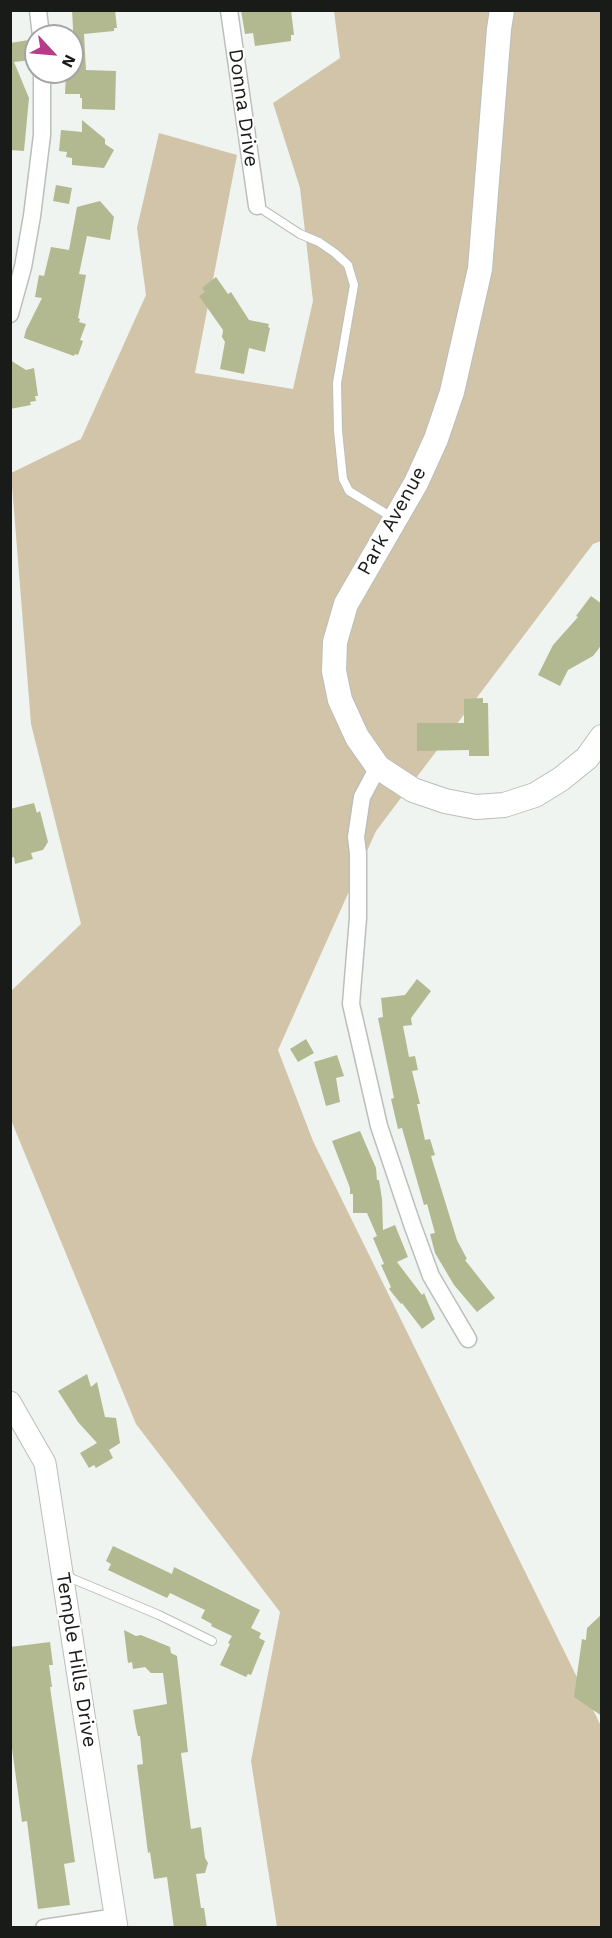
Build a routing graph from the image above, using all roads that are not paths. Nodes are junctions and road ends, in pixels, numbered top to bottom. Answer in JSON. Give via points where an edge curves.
{"nodes":[{"id":1,"x":229,"y":10,"type":"edge"},
{"id":2,"x":502,"y":10,"type":"edge"},
{"id":3,"x":42,"y":84,"type":"edge"},
{"id":4,"x":257,"y":206,"type":"joint"},
{"id":5,"x":10,"y":314,"type":"edge"},
{"id":6,"x":396,"y":519,"type":"junction"},
{"id":7,"x":602,"y":737,"type":"edge"},
{"id":8,"x":378,"y":767,"type":"junction"},
{"id":9,"x":468,"y":1340,"type":"dead end"},
{"id":10,"x":10,"y":1401,"type":"edge"},
{"id":11,"x":62,"y":1575,"type":"junction"},
{"id":12,"x":212,"y":1641,"type":"dead end"},
{"id":13,"x":116,"y":1922,"type":"edge"},
{"id":14,"x":44,"y":1928,"type":"edge"}],
"edges":[{"from":1,"to":4,"type":"street","name":"Donna Drive"},
{"from":2,"to":6,"type":"main road","name":"Park Avenue","via":[[480,269],[452,392],[436,439]]},
{"from":3,"to":5,"type":"street","via":[[42,135],[32,216]]},
{"from":4,"to":6,"type":"lane","via":[[319,242],[348,265],[354,285],[337,383],[343,479],[349,491]]},
{"from":6,"to":8,"type":"main road","name":"Park Avenue","via":[[346,604],[335,642],[334,670],[340,700],[357,737]]},
{"from":7,"to":8,"type":"main road","name":"Park Avenue","via":[[587,758],[561,780],[535,795],[504,805],[476,807],[446,801],[413,790]]},
{"from":8,"to":9,"type":"street","via":[[362,797],[356,837],[358,918],[351,1004],[379,1126],[412,1224],[431,1276]]},
{"from":10,"to":11,"type":"street","name":"Temple Hills Drive","via":[[45,1463]]},
{"from":11,"to":12,"type":"lane"},
{"from":11,"to":13,"type":"street","name":"Temple Hills Drive"},
{"from":13,"to":14,"type":"street"}]}
